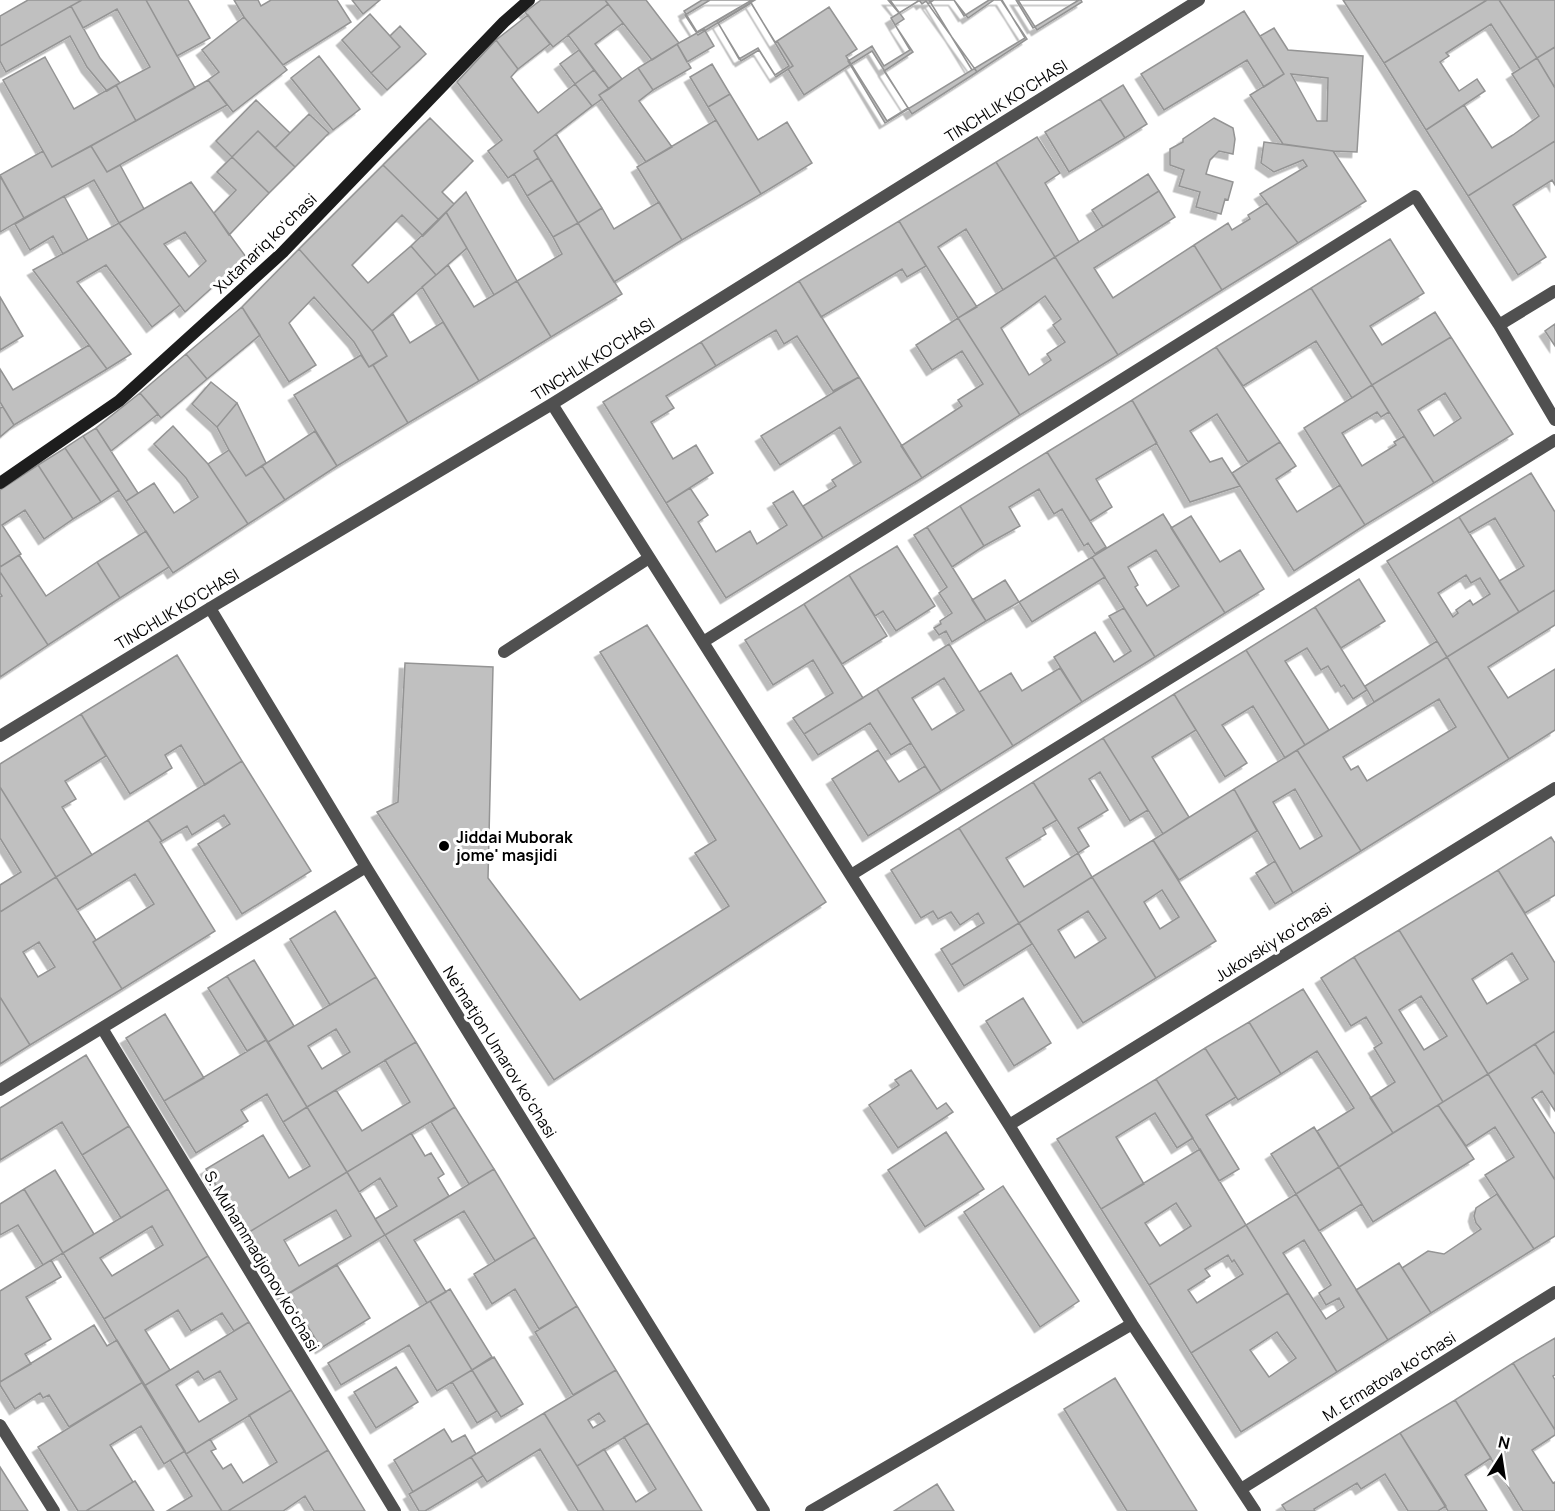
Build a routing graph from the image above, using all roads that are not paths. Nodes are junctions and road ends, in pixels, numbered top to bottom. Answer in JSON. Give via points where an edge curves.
{"nodes":[{"id":1,"x":529,"y":0,"type":"edge"},
{"id":2,"x":1199,"y":0,"type":"edge"},
{"id":3,"x":1555,"y":291,"type":"edge"},
{"id":4,"x":1499,"y":325,"type":"junction"},
{"id":5,"x":552,"y":404,"type":"junction"},
{"id":6,"x":1555,"y":420,"type":"edge"},
{"id":7,"x":1555,"y":440,"type":"edge"},
{"id":8,"x":0,"y":483,"type":"edge"},
{"id":9,"x":649,"y":558,"type":"junction"},
{"id":10,"x":210,"y":608,"type":"junction"},
{"id":11,"x":703,"y":642,"type":"junction"},
{"id":12,"x":504,"y":652,"type":"dead end"},
{"id":13,"x":0,"y":736,"type":"edge"},
{"id":14,"x":1555,"y":788,"type":"edge"},
{"id":15,"x":366,"y":867,"type":"junction"},
{"id":16,"x":850,"y":875,"type":"junction"},
{"id":17,"x":102,"y":1028,"type":"junction"},
{"id":18,"x":0,"y":1089,"type":"edge"},
{"id":19,"x":1009,"y":1125,"type":"junction"},
{"id":20,"x":1555,"y":1292,"type":"edge"},
{"id":21,"x":1132,"y":1324,"type":"junction"},
{"id":22,"x":0,"y":1425,"type":"edge"},
{"id":23,"x":1241,"y":1489,"type":"junction"},
{"id":24,"x":54,"y":1511,"type":"edge"},
{"id":25,"x":395,"y":1511,"type":"edge"},
{"id":26,"x":764,"y":1511,"type":"edge"},
{"id":27,"x":811,"y":1511,"type":"edge"},
{"id":28,"x":1255,"y":1511,"type":"edge"}],
"edges":[{"from":1,"to":8,"type":"street","name":"Xutanariq koʻchasi","via":[[283,252],[119,401]]},
{"from":2,"to":5,"type":"street","name":"TINCHLIK KO'CHASI"},
{"from":3,"to":4,"type":"street"},
{"from":4,"to":6,"type":"street"},
{"from":4,"to":11,"type":"street","via":[[1415,196]]},
{"from":5,"to":9,"type":"street"},
{"from":5,"to":10,"type":"street","name":"TINCHLIK KO'CHASI"},
{"from":7,"to":16,"type":"street"},
{"from":9,"to":11,"type":"street"},
{"from":9,"to":12,"type":"street"},
{"from":10,"to":13,"type":"street","name":"TINCHLIK KO'CHASI"},
{"from":10,"to":15,"type":"street","name":"Neʻmatjon Umarov koʻchasi"},
{"from":11,"to":16,"type":"street"},
{"from":14,"to":19,"type":"street","name":"Jukovskiy koʻchasi"},
{"from":15,"to":17,"type":"street"},
{"from":15,"to":26,"type":"street","name":"Neʻmatjon Umarov koʻchasi"},
{"from":16,"to":19,"type":"street"},
{"from":17,"to":18,"type":"street"},
{"from":17,"to":25,"type":"street","name":"S. Muhammadjonov koʻchasi"},
{"from":19,"to":21,"type":"street"},
{"from":20,"to":23,"type":"street","name":"M. Ermatova koʻchasi"},
{"from":21,"to":23,"type":"street"},
{"from":21,"to":27,"type":"street"},
{"from":22,"to":24,"type":"street"},
{"from":23,"to":28,"type":"street"}]}
